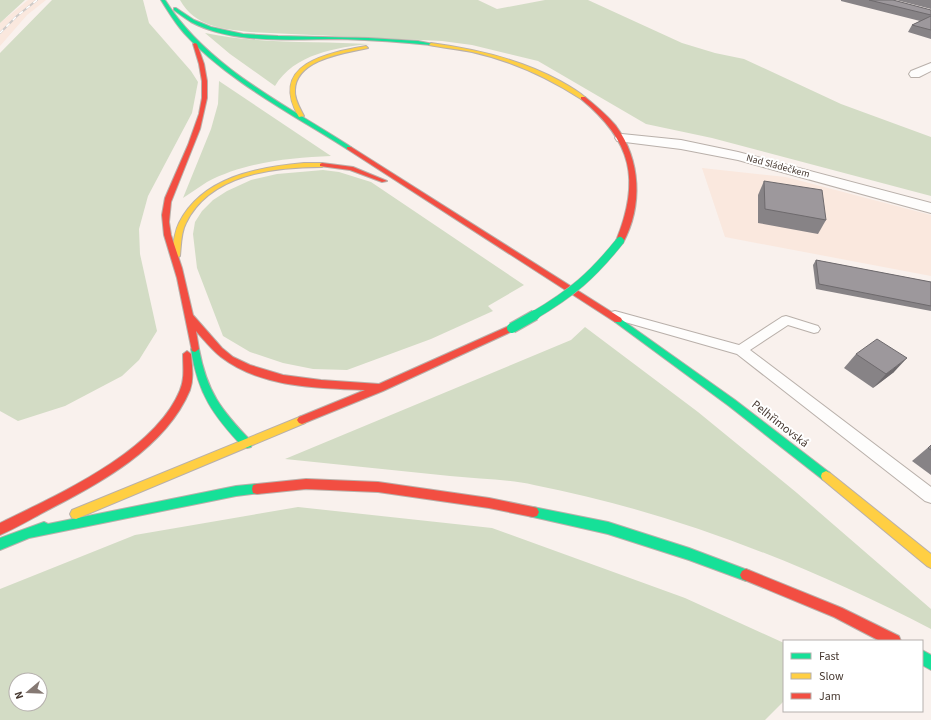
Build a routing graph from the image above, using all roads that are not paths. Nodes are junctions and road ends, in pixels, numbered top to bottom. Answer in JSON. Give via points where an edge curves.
{"nodes":[{"id":1,"x":164,"y":0,"type":"edge"},
{"id":2,"x":194,"y":42,"type":"junction"},
{"id":3,"x":430,"y":44,"type":"junction"},
{"id":4,"x":931,"y":66,"type":"edge"},
{"id":5,"x":916,"y":74,"type":"dead end"},
{"id":6,"x":301,"y":116,"type":"junction"},
{"id":7,"x":622,"y":138,"type":"junction"},
{"id":8,"x":931,"y":208,"type":"edge"},
{"id":9,"x":455,"y":214,"type":"junction"},
{"id":10,"x":176,"y":261,"type":"junction"},
{"id":11,"x":608,"y":313,"type":"junction"},
{"id":12,"x":190,"y":317,"type":"junction"},
{"id":13,"x":814,"y":329,"type":"dead end"},
{"id":14,"x":741,"y":350,"type":"junction"},
{"id":15,"x":380,"y":388,"type":"junction"},
{"id":16,"x":247,"y":444,"type":"junction"},
{"id":17,"x":931,"y":496,"type":"edge"},
{"id":18,"x":0,"y":529,"type":"edge"},
{"id":19,"x":30,"y":533,"type":"junction"},
{"id":20,"x":0,"y":544,"type":"edge"},
{"id":21,"x":931,"y":562,"type":"edge"},
{"id":22,"x":892,"y":640,"type":"edge"}],
"edges":[{"from":1,"to":2,"type":"main road","via":[[175,20]]},
{"from":1,"to":3,"type":"main road","via":[[195,23],[227,32],[380,39]]},
{"from":2,"to":6,"type":"main road","via":[[238,77]]},
{"from":2,"to":10,"type":"main road","via":[[206,75],[206,99],[203,114],[165,212],[165,228]]},
{"from":3,"to":6,"type":"main road","via":[[366,47],[332,54],[314,62],[293,82],[292,93]]},
{"from":3,"to":7,"type":"main road","via":[[494,56],[555,79],[593,104]]},
{"from":4,"to":5,"type":"street"},
{"from":6,"to":9,"type":"main road"},
{"from":7,"to":8,"type":"street","name":"Nad Sládečkem","via":[[686,144],[753,159]]},
{"from":7,"to":15,"type":"main road","bridge":true,"via":[[630,158],[634,179],[632,209],[628,226],[620,241],[602,264],[576,288],[548,308],[512,328]]},
{"from":9,"to":10,"type":"main road","via":[[357,170],[313,165],[275,168],[224,184],[195,203],[178,234]]},
{"from":9,"to":11,"type":"main road","name":"Pelhřimovská"},
{"from":10,"to":12,"type":"main road"},
{"from":11,"to":14,"type":"lane"},
{"from":11,"to":21,"type":"main road","name":"Pelhřimovská","via":[[753,419]]},
{"from":12,"to":15,"type":"main road","via":[[219,349],[231,359],[252,369],[297,381]]},
{"from":12,"to":16,"type":"main road","via":[[206,393],[215,410]]},
{"from":12,"to":18,"type":"main road","via":[[185,393],[170,418],[143,444],[104,472]]},
{"from":13,"to":14,"type":"lane","via":[[786,320]]},
{"from":14,"to":17,"type":"lane"},
{"from":15,"to":16,"type":"main road"},
{"from":16,"to":19,"type":"main road"},
{"from":19,"to":20,"type":"main road"},
{"from":19,"to":22,"type":"main road","via":[[236,490],[306,484],[378,487],[489,503],[608,528],[689,554],[787,591],[838,612]]}]}
